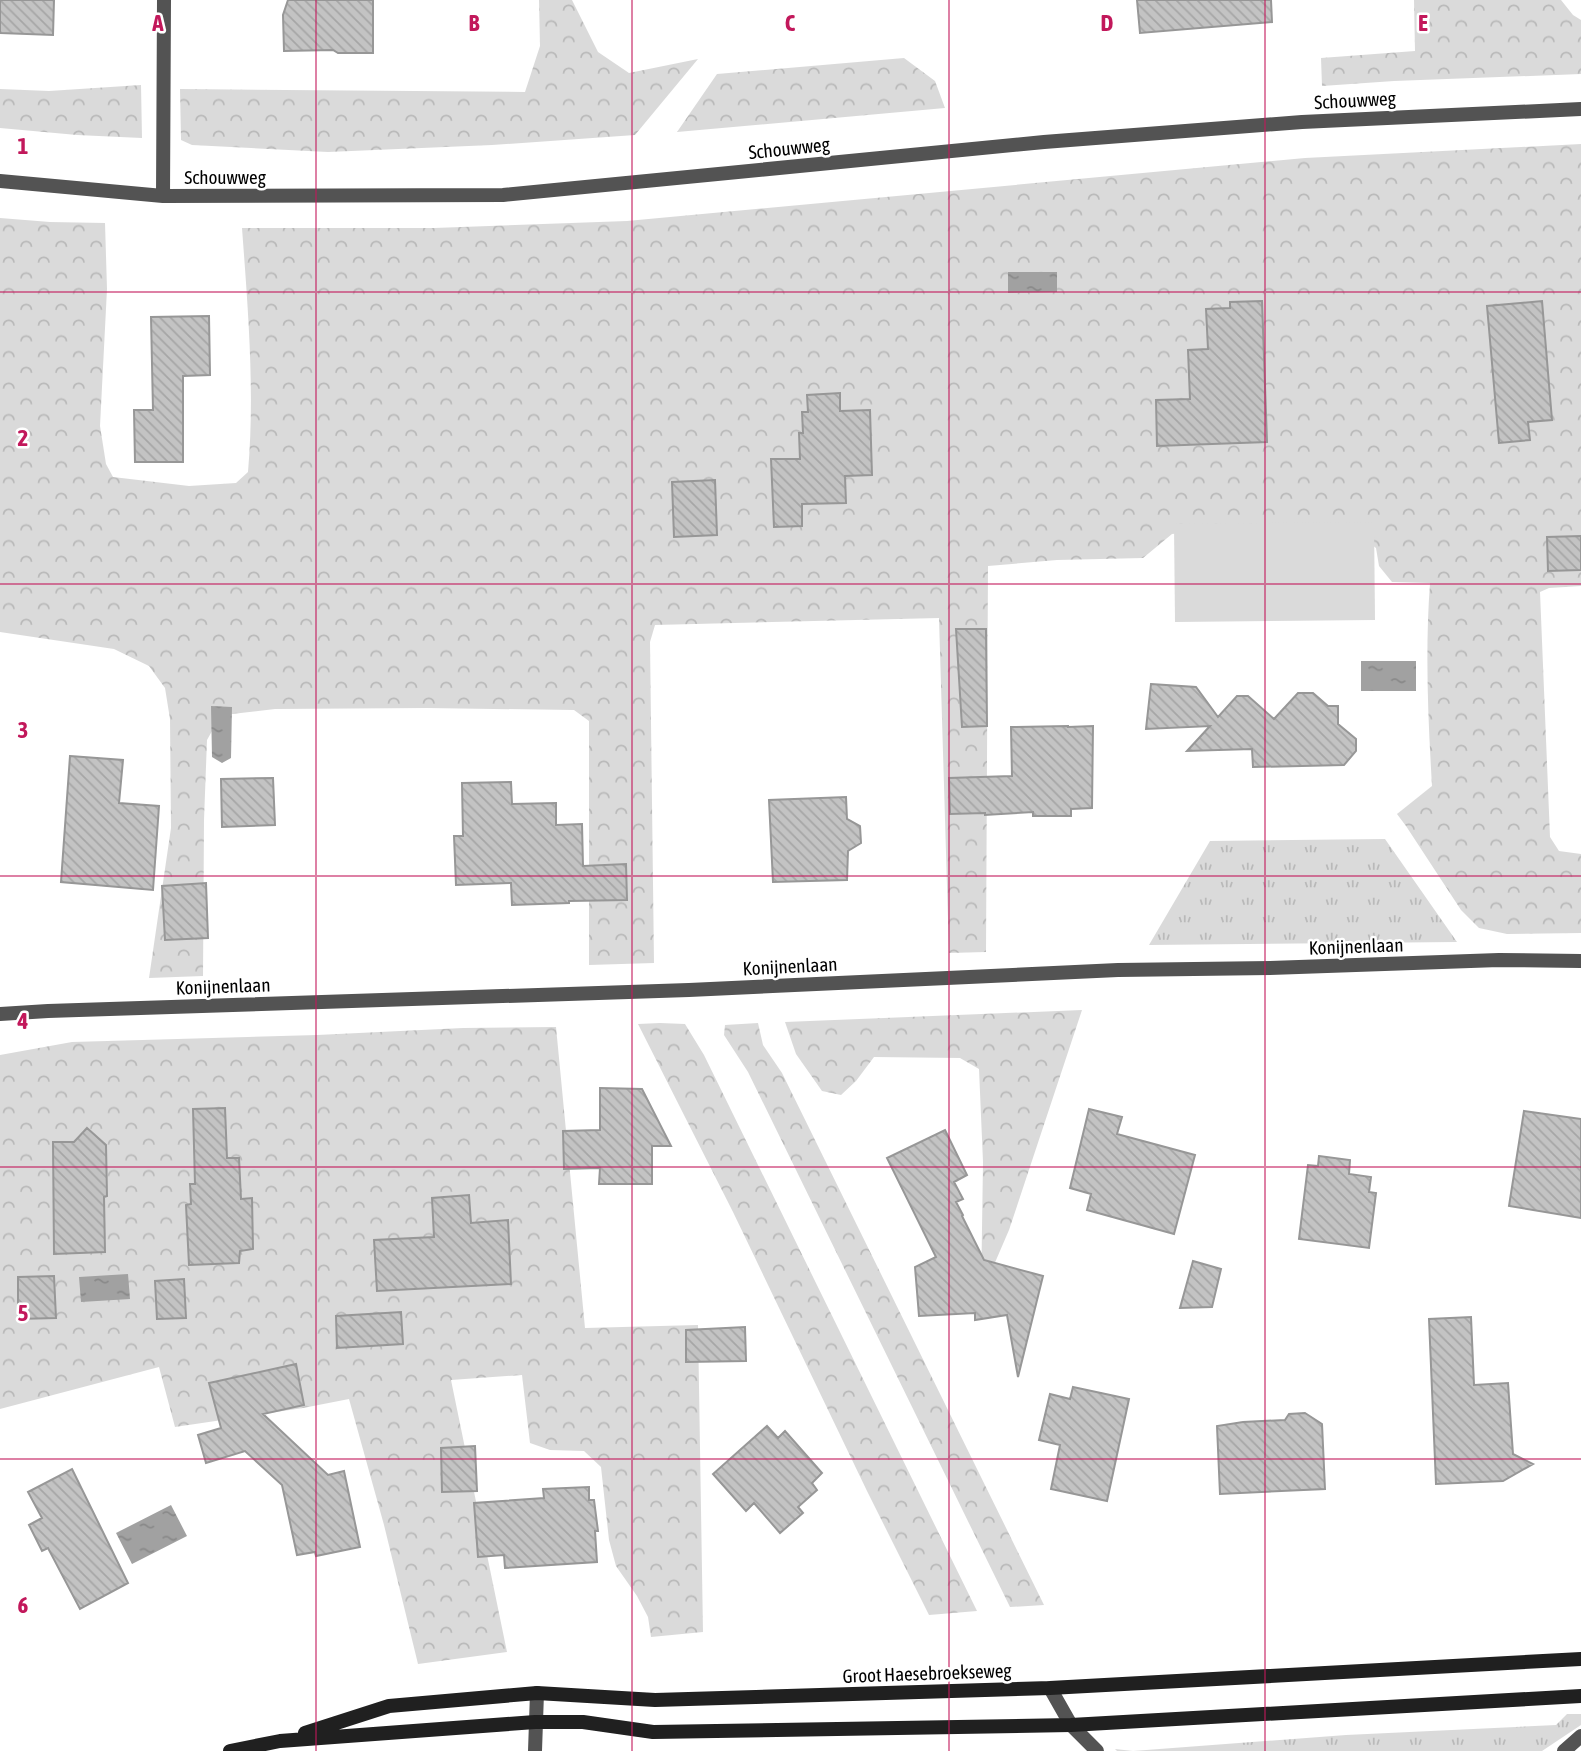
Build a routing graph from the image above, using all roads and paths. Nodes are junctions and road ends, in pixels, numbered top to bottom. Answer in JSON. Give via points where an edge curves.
{"nodes":[{"id":1,"x":164,"y":0,"type":"edge"},
{"id":2,"x":1581,"y":108,"type":"edge"},
{"id":3,"x":0,"y":181,"type":"edge"},
{"id":4,"x":163,"y":196,"type":"junction"},
{"id":5,"x":1581,"y":961,"type":"edge"},
{"id":6,"x":0,"y":1014,"type":"edge"},
{"id":7,"x":1581,"y":1659,"type":"edge"},
{"id":8,"x":1050,"y":1688,"type":"junction"},
{"id":9,"x":537,"y":1693,"type":"junction"},
{"id":10,"x":1581,"y":1696,"type":"edge"},
{"id":11,"x":535,"y":1722,"type":"junction"},
{"id":12,"x":1071,"y":1725,"type":"junction"},
{"id":13,"x":1581,"y":1736,"type":"edge"},
{"id":14,"x":280,"y":1741,"type":"junction"},
{"id":15,"x":230,"y":1751,"type":"edge"},
{"id":16,"x":535,"y":1751,"type":"edge"},
{"id":17,"x":1097,"y":1751,"type":"edge"},
{"id":18,"x":1564,"y":1751,"type":"edge"}],
"edges":[{"from":1,"to":4,"type":"street"},
{"from":2,"to":4,"type":"street","name":"Schouwweg","via":[[1099,138],[503,195]]},
{"from":3,"to":4,"type":"street","name":"Schouwweg"},
{"from":5,"to":6,"type":"street","name":"Konijnenlaan","via":[[1118,970]]},
{"from":7,"to":8,"type":"street","name":"Groot Haesebroekseweg"},
{"from":8,"to":9,"type":"street","name":"Groot Haesebroekseweg","via":[[655,1700]]},
{"from":8,"to":12,"type":"street"},
{"from":9,"to":11,"type":"street"},
{"from":9,"to":14,"type":"street","name":"Groot Haesebroekseweg","via":[[389,1706]]},
{"from":10,"to":12,"type":"street","name":"Groot Haesebroekseweg"},
{"from":11,"to":12,"type":"street","name":"Groot Haesebroekseweg","via":[[653,1732]]},
{"from":11,"to":14,"type":"street","name":"Groot Haesebroekseweg"},
{"from":11,"to":16,"type":"street"},
{"from":12,"to":17,"type":"street"},
{"from":13,"to":18,"type":"street"},
{"from":14,"to":15,"type":"street","name":"Groot Haesebroekseweg"}]}
